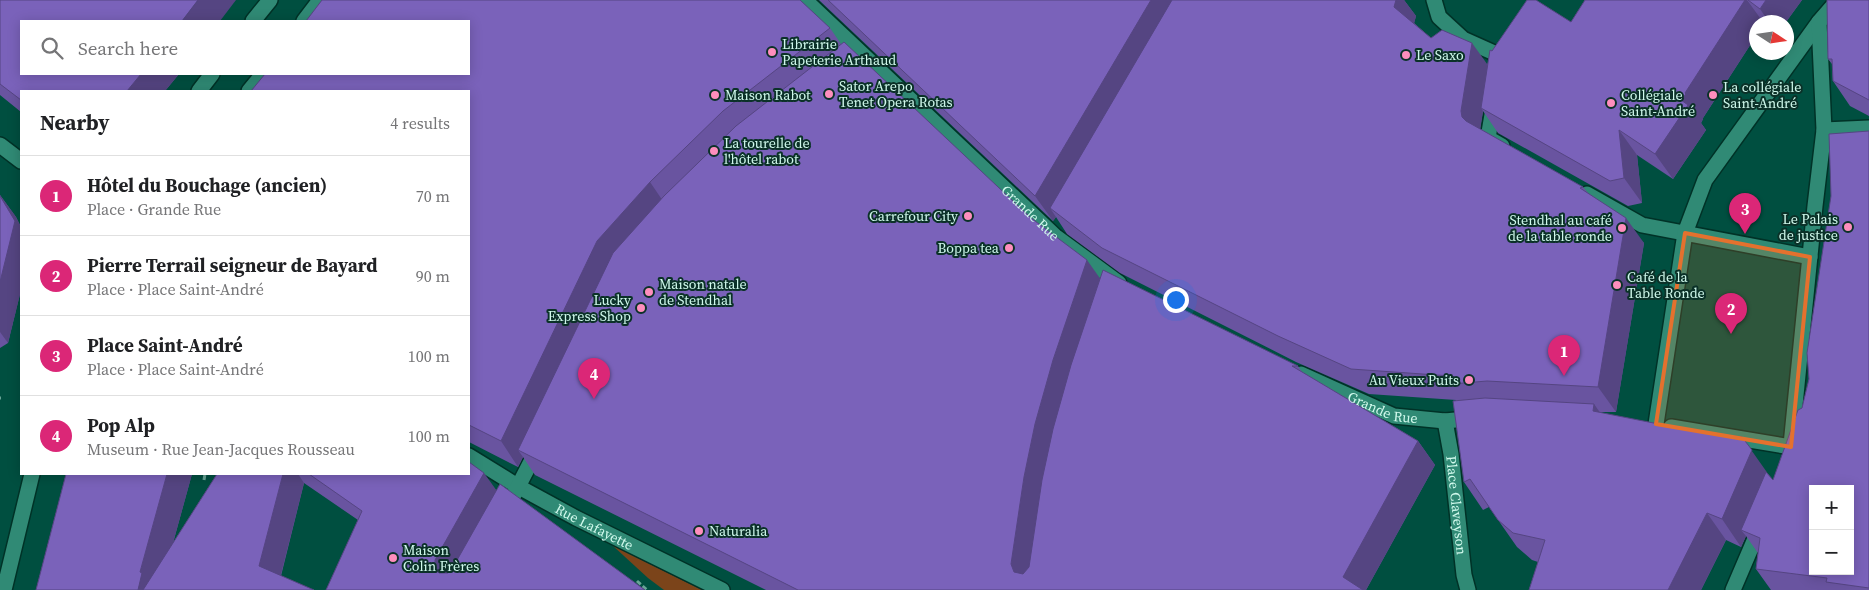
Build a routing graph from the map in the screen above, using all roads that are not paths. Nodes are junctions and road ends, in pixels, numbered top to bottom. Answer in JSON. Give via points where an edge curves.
{"nodes":[{"id":1,"x":270,"y":0,"type":"edge"},
{"id":2,"x":320,"y":0,"type":"edge"},
{"id":3,"x":805,"y":0,"type":"edge"},
{"id":4,"x":1434,"y":0,"type":"edge"},
{"id":5,"x":1838,"y":0,"type":"edge"},
{"id":6,"x":255,"y":20,"type":"edge"},
{"id":7,"x":305,"y":20,"type":"edge"},
{"id":8,"x":1819,"y":22,"type":"junction"},
{"id":9,"x":211,"y":75,"type":"edge"},
{"id":10,"x":262,"y":75,"type":"edge"},
{"id":11,"x":200,"y":90,"type":"edge"},
{"id":12,"x":250,"y":90,"type":"edge"},
{"id":13,"x":1869,"y":128,"type":"edge"},
{"id":14,"x":1824,"y":130,"type":"junction"},
{"id":15,"x":0,"y":145,"type":"edge"},
{"id":16,"x":1514,"y":153,"type":"edge"},
{"id":17,"x":20,"y":160,"type":"edge"},
{"id":18,"x":1574,"y":186,"type":"edge"},
{"id":19,"x":1065,"y":219,"type":"edge"},
{"id":20,"x":1685,"y":233,"type":"junction"},
{"id":21,"x":1055,"y":236,"type":"junction"},
{"id":22,"x":1810,"y":257,"type":"junction"},
{"id":23,"x":1115,"y":281,"type":"junction"},
{"id":24,"x":1133,"y":290,"type":"edge"},
{"id":25,"x":1109,"y":299,"type":"edge"},
{"id":26,"x":1284,"y":366,"type":"edge"},
{"id":27,"x":1494,"y":416,"type":"edge"},
{"id":28,"x":1445,"y":421,"type":"junction"},
{"id":29,"x":1640,"y":424,"type":"edge"},
{"id":30,"x":1656,"y":424,"type":"junction"},
{"id":31,"x":545,"y":434,"type":"edge"},
{"id":32,"x":470,"y":457,"type":"edge"},
{"id":33,"x":32,"y":475,"type":"edge"},
{"id":34,"x":519,"y":487,"type":"junction"},
{"id":35,"x":1764,"y":517,"type":"edge"},
{"id":36,"x":496,"y":529,"type":"edge"},
{"id":37,"x":4,"y":590,"type":"edge"},
{"id":38,"x":722,"y":590,"type":"edge"},
{"id":39,"x":1468,"y":590,"type":"edge"},
{"id":40,"x":1733,"y":590,"type":"edge"}],
"edges":[{"from":1,"to":6,"type":"street"},
{"from":2,"to":7,"type":"street"},
{"from":3,"to":21,"type":"street","name":"Grande Rue","via":[[857,58]]},
{"from":4,"to":16,"type":"street","via":[[1439,17],[1463,39],[1501,56],[1488,138]]},
{"from":5,"to":8,"type":"street"},
{"from":8,"to":14,"type":"street"},
{"from":8,"to":20,"type":"street","via":[[1704,180]]},
{"from":9,"to":11,"type":"street"},
{"from":10,"to":12,"type":"street"},
{"from":13,"to":14,"type":"street"},
{"from":14,"to":22,"type":"street"},
{"from":15,"to":17,"type":"street"},
{"from":18,"to":20,"type":"street","via":[[1642,225]]},
{"from":19,"to":21,"type":"street"},
{"from":20,"to":22,"type":"street"},
{"from":20,"to":30,"type":"street"},
{"from":21,"to":23,"type":"street","name":"Grande Rue"},
{"from":22,"to":30,"type":"street","via":[[1790,454]]},
{"from":23,"to":24,"type":"street","name":"Grande Rue"},
{"from":23,"to":25,"type":"street"},
{"from":26,"to":28,"type":"street","name":"Grande Rue","via":[[1394,416]]},
{"from":27,"to":28,"type":"street","name":"Grande Rue"},
{"from":28,"to":39,"type":"street","name":"Place Claveyson"},
{"from":29,"to":30,"type":"street"},
{"from":31,"to":34,"type":"street"},
{"from":32,"to":34,"type":"street","name":"Rue Lafayette"},
{"from":33,"to":37,"type":"street"},
{"from":34,"to":36,"type":"street"},
{"from":34,"to":38,"type":"street","name":"Rue Lafayette"},
{"from":35,"to":40,"type":"street"}]}
